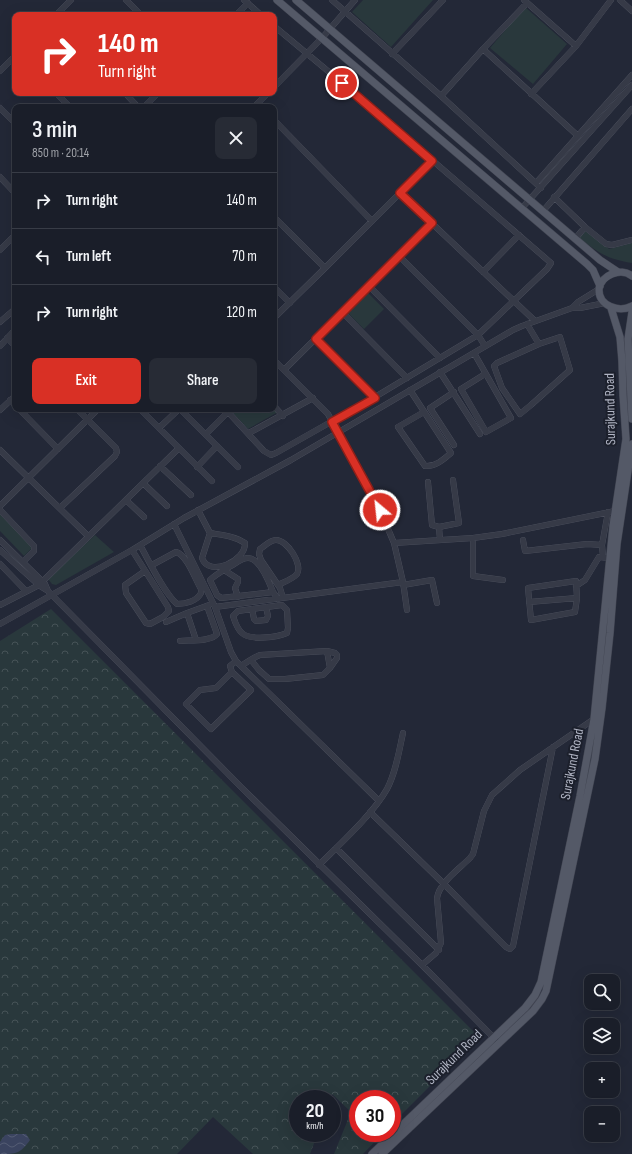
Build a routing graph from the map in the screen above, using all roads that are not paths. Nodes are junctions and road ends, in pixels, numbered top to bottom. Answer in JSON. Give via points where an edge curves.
{"nodes":[{"id":1,"x":71,"y":0,"type":"edge"},
{"id":2,"x":126,"y":0,"type":"edge"},
{"id":3,"x":277,"y":0,"type":"edge"},
{"id":4,"x":296,"y":0,"type":"edge"},
{"id":5,"x":332,"y":0,"type":"edge"},
{"id":6,"x":355,"y":0,"type":"edge"},
{"id":7,"x":443,"y":0,"type":"edge"},
{"id":8,"x":611,"y":0,"type":"edge"},
{"id":9,"x":620,"y":0,"type":"edge"},
{"id":10,"x":246,"y":2,"type":"edge"},
{"id":11,"x":526,"y":2,"type":"edge"},
{"id":12,"x":632,"y":11,"type":"edge"},
{"id":13,"x":59,"y":12,"type":"edge"},
{"id":14,"x":138,"y":12,"type":"edge"},
{"id":15,"x":238,"y":12,"type":"edge"},
{"id":16,"x":258,"y":12,"type":"edge"},
{"id":17,"x":345,"y":12,"type":"junction"},
{"id":18,"x":330,"y":28,"type":"junction"},
{"id":19,"x":277,"y":29,"type":"edge"},
{"id":20,"x":322,"y":38,"type":"junction"},
{"id":21,"x":576,"y":46,"type":"junction"},
{"id":22,"x":483,"y":49,"type":"junction"},
{"id":23,"x":307,"y":54,"type":"junction"},
{"id":24,"x":392,"y":54,"type":"junction"},
{"id":25,"x":12,"y":59,"type":"edge"},
{"id":26,"x":0,"y":71,"type":"edge"},
{"id":27,"x":632,"y":75,"type":"edge"},
{"id":28,"x":277,"y":84,"type":"edge"},
{"id":29,"x":632,"y":85,"type":"edge"},
{"id":30,"x":531,"y":94,"type":"junction"},
{"id":31,"x":59,"y":96,"type":"edge"},
{"id":32,"x":128,"y":96,"type":"edge"},
{"id":33,"x":155,"y":96,"type":"edge"},
{"id":34,"x":266,"y":96,"type":"edge"},
{"id":35,"x":441,"y":96,"type":"junction"},
{"id":36,"x":67,"y":104,"type":"edge"},
{"id":37,"x":135,"y":104,"type":"edge"},
{"id":38,"x":147,"y":104,"type":"edge"},
{"id":39,"x":260,"y":104,"type":"edge"},
{"id":40,"x":0,"y":108,"type":"edge"},
{"id":41,"x":632,"y":109,"type":"edge"},
{"id":42,"x":12,"y":120,"type":"edge"},
{"id":43,"x":277,"y":123,"type":"edge"},
{"id":44,"x":578,"y":136,"type":"junction"},
{"id":45,"x":432,"y":161,"type":"junction"},
{"id":46,"x":1,"y":179,"type":"edge"},
{"id":47,"x":536,"y":183,"type":"junction"},
{"id":48,"x":541,"y":188,"type":"junction"},
{"id":49,"x":12,"y":190,"type":"edge"},
{"id":50,"x":400,"y":193,"type":"junction"},
{"id":51,"x":554,"y":197,"type":"junction"},
{"id":52,"x":530,"y":200,"type":"junction"},
{"id":53,"x":522,"y":208,"type":"junction"},
{"id":54,"x":543,"y":211,"type":"junction"},
{"id":55,"x":277,"y":220,"type":"edge"},
{"id":56,"x":372,"y":221,"type":"junction"},
{"id":57,"x":432,"y":223,"type":"junction"},
{"id":58,"x":585,"y":227,"type":"junction"},
{"id":59,"x":519,"y":235,"type":"junction"},
{"id":60,"x":12,"y":238,"type":"edge"},
{"id":61,"x":575,"y":239,"type":"junction"},
{"id":62,"x":632,"y":240,"type":"edge"},
{"id":63,"x":0,"y":250,"type":"edge"},
{"id":64,"x":399,"y":256,"type":"junction"},
{"id":65,"x":325,"y":268,"type":"junction"},
{"id":66,"x":483,"y":272,"type":"junction"},
{"id":67,"x":618,"y":272,"type":"junction"},
{"id":68,"x":631,"y":274,"type":"edge"},
{"id":69,"x":369,"y":286,"type":"junction"},
{"id":70,"x":600,"y":287,"type":"junction"},
{"id":71,"x":277,"y":290,"type":"edge"},
{"id":72,"x":514,"y":301,"type":"junction"},
{"id":73,"x":290,"y":303,"type":"junction"},
{"id":74,"x":605,"y":303,"type":"junction"},
{"id":75,"x":632,"y":306,"type":"edge"},
{"id":76,"x":572,"y":308,"type":"junction"},
{"id":77,"x":611,"y":308,"type":"junction"},
{"id":78,"x":12,"y":312,"type":"edge"},
{"id":79,"x":342,"y":312,"type":"junction"},
{"id":80,"x":632,"y":312,"type":"edge"},
{"id":81,"x":277,"y":315,"type":"edge"},
{"id":82,"x":535,"y":321,"type":"junction"},
{"id":83,"x":0,"y":322,"type":"edge"},
{"id":84,"x":527,"y":324,"type":"junction"},
{"id":85,"x":12,"y":333,"type":"edge"},
{"id":86,"x":478,"y":335,"type":"junction"},
{"id":87,"x":7,"y":338,"type":"junction"},
{"id":88,"x":316,"y":339,"type":"junction"},
{"id":89,"x":12,"y":343,"type":"edge"},
{"id":90,"x":539,"y":344,"type":"junction"},
{"id":91,"x":0,"y":346,"type":"edge"},
{"id":92,"x":485,"y":346,"type":"junction"},
{"id":93,"x":474,"y":353,"type":"junction"},
{"id":94,"x":440,"y":358,"type":"junction"},
{"id":95,"x":277,"y":363,"type":"edge"},
{"id":96,"x":284,"y":370,"type":"junction"},
{"id":97,"x":440,"y":372,"type":"junction"},
{"id":98,"x":485,"y":374,"type":"junction"},
{"id":99,"x":407,"y":378,"type":"junction"},
{"id":100,"x":410,"y":390,"type":"junction"},
{"id":101,"x":454,"y":392,"type":"junction"},
{"id":102,"x":313,"y":398,"type":"junction"},
{"id":103,"x":375,"y":398,"type":"junction"},
{"id":104,"x":10,"y":400,"type":"edge"},
{"id":105,"x":277,"y":409,"type":"edge"},
{"id":106,"x":0,"y":410,"type":"edge"},
{"id":107,"x":22,"y":412,"type":"edge"},
{"id":108,"x":81,"y":412,"type":"edge"},
{"id":109,"x":95,"y":412,"type":"edge"},
{"id":110,"x":143,"y":412,"type":"edge"},
{"id":111,"x":177,"y":412,"type":"edge"},
{"id":112,"x":183,"y":412,"type":"edge"},
{"id":113,"x":227,"y":412,"type":"edge"},
{"id":114,"x":231,"y":412,"type":"edge"},
{"id":115,"x":424,"y":412,"type":"junction"},
{"id":116,"x":283,"y":416,"type":"junction"},
{"id":117,"x":88,"y":419,"type":"junction"},
{"id":118,"x":632,"y":419,"type":"edge"},
{"id":119,"x":332,"y":422,"type":"junction"},
{"id":120,"x":159,"y":428,"type":"junction"},
{"id":121,"x":249,"y":433,"type":"junction"},
{"id":122,"x":338,"y":433,"type":"junction"},
{"id":123,"x":206,"y":434,"type":"junction"},
{"id":124,"x":480,"y":434,"type":"dead end"},
{"id":125,"x":632,"y":444,"type":"edge"},
{"id":126,"x":454,"y":445,"type":"dead end"},
{"id":127,"x":217,"y":446,"type":"junction"},
{"id":128,"x":179,"y":448,"type":"junction"},
{"id":129,"x":58,"y":449,"type":"junction"},
{"id":130,"x":0,"y":450,"type":"edge"},
{"id":131,"x":160,"y":466,"type":"junction"},
{"id":132,"x":198,"y":467,"type":"junction"},
{"id":133,"x":238,"y":467,"type":"dead end"},
{"id":134,"x":29,"y":478,"type":"junction"},
{"id":135,"x":453,"y":480,"type":"dead end"},
{"id":136,"x":212,"y":481,"type":"dead end"},
{"id":137,"x":143,"y":482,"type":"junction"},
{"id":138,"x":428,"y":482,"type":"dead end"},
{"id":139,"x":191,"y":495,"type":"dead end"},
{"id":140,"x":126,"y":500,"type":"junction"},
{"id":141,"x":0,"y":506,"type":"edge"},
{"id":142,"x":167,"y":506,"type":"dead end"},
{"id":143,"x":60,"y":508,"type":"junction"},
{"id":144,"x":0,"y":510,"type":"edge"},
{"id":145,"x":198,"y":510,"type":"junction"},
{"id":146,"x":611,"y":512,"type":"junction"},
{"id":147,"x":144,"y":517,"type":"dead end"},
{"id":148,"x":174,"y":524,"type":"junction"},
{"id":149,"x":439,"y":527,"type":"junction"},
{"id":150,"x":210,"y":534,"type":"junction"},
{"id":151,"x":88,"y":536,"type":"junction"},
{"id":152,"x":473,"y":538,"type":"junction"},
{"id":153,"x":0,"y":540,"type":"edge"},
{"id":154,"x":440,"y":540,"type":"junction"},
{"id":155,"x":523,"y":540,"type":"dead end"},
{"id":156,"x":394,"y":543,"type":"junction"},
{"id":157,"x":140,"y":545,"type":"junction"},
{"id":158,"x":602,"y":545,"type":"junction"},
{"id":159,"x":132,"y":550,"type":"junction"},
{"id":160,"x":0,"y":551,"type":"edge"},
{"id":161,"x":606,"y":557,"type":"junction"},
{"id":162,"x":23,"y":562,"type":"junction"},
{"id":163,"x":0,"y":564,"type":"edge"},
{"id":164,"x":152,"y":566,"type":"junction"},
{"id":165,"x":224,"y":570,"type":"junction"},
{"id":166,"x":145,"y":571,"type":"junction"},
{"id":167,"x":503,"y":580,"type":"dead end"},
{"id":168,"x":41,"y":583,"type":"junction"},
{"id":169,"x":403,"y":584,"type":"junction"},
{"id":170,"x":278,"y":585,"type":"junction"},
{"id":171,"x":576,"y":586,"type":"junction"},
{"id":172,"x":26,"y":591,"type":"junction"},
{"id":173,"x":274,"y":592,"type":"junction"},
{"id":174,"x":50,"y":593,"type":"junction"},
{"id":175,"x":238,"y":597,"type":"junction"},
{"id":176,"x":577,"y":598,"type":"junction"},
{"id":177,"x":280,"y":599,"type":"junction"},
{"id":178,"x":529,"y":602,"type":"junction"},
{"id":179,"x":437,"y":603,"type":"dead end"},
{"id":180,"x":0,"y":605,"type":"edge"},
{"id":181,"x":212,"y":606,"type":"junction"},
{"id":182,"x":256,"y":606,"type":"junction"},
{"id":183,"x":266,"y":607,"type":"junction"},
{"id":184,"x":407,"y":610,"type":"dead end"},
{"id":185,"x":187,"y":612,"type":"junction"},
{"id":186,"x":166,"y":622,"type":"dead end"},
{"id":187,"x":0,"y":624,"type":"edge"},
{"id":188,"x":196,"y":640,"type":"junction"},
{"id":189,"x":180,"y":641,"type":"dead end"},
{"id":190,"x":327,"y":651,"type":"junction"},
{"id":191,"x":251,"y":660,"type":"junction"},
{"id":192,"x":236,"y":661,"type":"junction"},
{"id":193,"x":241,"y":666,"type":"junction"},
{"id":194,"x":330,"y":668,"type":"junction"},
{"id":195,"x":232,"y":672,"type":"junction"},
{"id":196,"x":594,"y":720,"type":"junction"},
{"id":197,"x":403,"y":733,"type":"dead end"},
{"id":198,"x":553,"y":747,"type":"junction"},
{"id":199,"x":379,"y":801,"type":"junction"},
{"id":200,"x":370,"y":812,"type":"junction"},
{"id":201,"x":336,"y":848,"type":"junction"},
{"id":202,"x":320,"y":865,"type":"junction"},
{"id":203,"x":444,"y":884,"type":"junction"},
{"id":204,"x":439,"y":950,"type":"junction"},
{"id":205,"x":422,"y":965,"type":"junction"},
{"id":206,"x":494,"y":1038,"type":"junction"},
{"id":207,"x":499,"y":1043,"type":"junction"},
{"id":208,"x":372,"y":1154,"type":"edge"},
{"id":209,"x":382,"y":1154,"type":"edge"}],
"edges":[{"from":1,"to":13,"type":"street"},
{"from":2,"to":14,"type":"street"},
{"from":3,"to":20,"type":"main road"},
{"from":4,"to":18,"type":"main road"},
{"from":5,"to":17,"type":"street"},
{"from":6,"to":17,"type":"street"},
{"from":7,"to":24,"type":"street"},
{"from":8,"to":21,"type":"street"},
{"from":9,"to":12,"type":"street"},
{"from":10,"to":15,"type":"street"},
{"from":10,"to":16,"type":"street"},
{"from":11,"to":21,"type":"street"},
{"from":11,"to":22,"type":"street"},
{"from":17,"to":18,"type":"street"},
{"from":17,"to":24,"type":"street"},
{"from":18,"to":20,"type":"street"},
{"from":18,"to":52,"type":"main road"},
{"from":19,"to":23,"type":"street"},
{"from":20,"to":23,"type":"street"},
{"from":20,"to":53,"type":"main road"},
{"from":21,"to":30,"type":"street"},
{"from":22,"to":30,"type":"street"},
{"from":22,"to":35,"type":"street"},
{"from":23,"to":28,"type":"street"},
{"from":23,"to":45,"type":"street"},
{"from":24,"to":35,"type":"street"},
{"from":25,"to":26,"type":"street"},
{"from":27,"to":44,"type":"street"},
{"from":29,"to":48,"type":"street"},
{"from":30,"to":44,"type":"street"},
{"from":31,"to":36,"type":"street"},
{"from":32,"to":37,"type":"street"},
{"from":33,"to":38,"type":"street"},
{"from":34,"to":39,"type":"street"},
{"from":35,"to":47,"type":"street"},
{"from":40,"to":42,"type":"street"},
{"from":41,"to":51,"type":"street"},
{"from":43,"to":56,"type":"street"},
{"from":44,"to":47,"type":"street"},
{"from":45,"to":50,"type":"street"},
{"from":45,"to":59,"type":"street"},
{"from":46,"to":49,"type":"street"},
{"from":47,"to":48,"type":"street"},
{"from":48,"to":52,"type":"street"},
{"from":50,"to":56,"type":"street"},
{"from":50,"to":57,"type":"street"},
{"from":51,"to":54,"type":"street"},
{"from":51,"to":58,"type":"street"},
{"from":52,"to":53,"type":"street"},
{"from":52,"to":54,"type":"main road"},
{"from":53,"to":70,"type":"main road","via":[[593,270]]},
{"from":54,"to":61,"type":"main road"},
{"from":55,"to":65,"type":"street"},
{"from":56,"to":65,"type":"street"},
{"from":57,"to":64,"type":"street"},
{"from":57,"to":66,"type":"street"},
{"from":58,"to":61,"type":"street"},
{"from":58,"to":62,"type":"street","via":[[608,245]]},
{"from":59,"to":66,"type":"street"},
{"from":59,"to":72,"type":"street","via":[[551,263],[548,269]]},
{"from":60,"to":63,"type":"street"},
{"from":61,"to":67,"type":"main road"},
{"from":64,"to":69,"type":"street"},
{"from":64,"to":86,"type":"street"},
{"from":65,"to":73,"type":"street"},
{"from":66,"to":72,"type":"street"},
{"from":67,"to":68,"type":"main road"},
{"from":67,"to":70,"type":"main road","via":[[609,275]]},
{"from":69,"to":79,"type":"street"},
{"from":69,"to":94,"type":"street"},
{"from":70,"to":74,"type":"main road"},
{"from":70,"to":76,"type":"street"},
{"from":71,"to":73,"type":"street"},
{"from":72,"to":82,"type":"street"},
{"from":72,"to":86,"type":"street"},
{"from":73,"to":81,"type":"street"},
{"from":74,"to":76,"type":"street"},
{"from":74,"to":77,"type":"main road"},
{"from":75,"to":77,"type":"main road","via":[[622,309]]},
{"from":76,"to":82,"type":"street"},
{"from":77,"to":146,"type":"main road","name":"Surajkund Road","via":[[620,337],[627,433]]},
{"from":78,"to":83,"type":"street"},
{"from":79,"to":88,"type":"street"},
{"from":79,"to":99,"type":"street"},
{"from":80,"to":118,"type":"main road","name":"Surajkund Road","via":[[628,339]]},
{"from":82,"to":84,"type":"street"},
{"from":84,"to":90,"type":"street"},
{"from":84,"to":92,"type":"street"},
{"from":85,"to":87,"type":"street"},
{"from":86,"to":92,"type":"street"},
{"from":86,"to":94,"type":"street"},
{"from":87,"to":89,"type":"street"},
{"from":87,"to":91,"type":"street"},
{"from":88,"to":96,"type":"street"},
{"from":88,"to":103,"type":"street"},
{"from":90,"to":90,"type":"street","via":[[560,337],[570,370],[520,414],[502,388],[494,366]]},
{"from":92,"to":93,"type":"street"},
{"from":93,"to":97,"type":"street"},
{"from":93,"to":98,"type":"street"},
{"from":94,"to":99,"type":"street"},
{"from":95,"to":96,"type":"street"},
{"from":96,"to":102,"type":"street"},
{"from":97,"to":100,"type":"street"},
{"from":97,"to":101,"type":"street"},
{"from":98,"to":98,"type":"street","via":[[461,389],[486,432],[511,418]]},
{"from":99,"to":103,"type":"street"},
{"from":100,"to":115,"type":"street"},
{"from":100,"to":122,"type":"street"},
{"from":101,"to":124,"type":"street"},
{"from":101,"to":126,"type":"street","via":[[430,408]]},
{"from":102,"to":116,"type":"street"},
{"from":102,"to":119,"type":"street"},
{"from":103,"to":119,"type":"street"},
{"from":104,"to":106,"type":"street"},
{"from":105,"to":116,"type":"street"},
{"from":107,"to":129,"type":"street"},
{"from":108,"to":117,"type":"street"},
{"from":109,"to":117,"type":"street"},
{"from":110,"to":120,"type":"street"},
{"from":111,"to":120,"type":"street"},
{"from":112,"to":123,"type":"street"},
{"from":113,"to":123,"type":"street"},
{"from":114,"to":121,"type":"street"},
{"from":115,"to":115,"type":"street","via":[[435,434],[451,453],[431,467],[425,466],[398,427]]},
{"from":116,"to":121,"type":"street"},
{"from":117,"to":129,"type":"street"},
{"from":117,"to":143,"type":"street","via":[[117,452]]},
{"from":119,"to":121,"type":"street","via":[[274,454],[264,451]]},
{"from":119,"to":122,"type":"street"},
{"from":120,"to":128,"type":"street"},
{"from":122,"to":145,"type":"street"},
{"from":122,"to":156,"type":"street","via":[[380,510]]},
{"from":123,"to":127,"type":"street"},
{"from":125,"to":207,"type":"main road","name":"Surajkund Road","via":[[617,544],[610,633],[596,747],[546,991],[532,1011]]},
{"from":127,"to":132,"type":"street"},
{"from":127,"to":133,"type":"street"},
{"from":128,"to":131,"type":"street"},
{"from":128,"to":132,"type":"street"},
{"from":129,"to":134,"type":"street"},
{"from":130,"to":134,"type":"street"},
{"from":131,"to":137,"type":"street"},
{"from":131,"to":139,"type":"street"},
{"from":132,"to":136,"type":"street"},
{"from":134,"to":141,"type":"street"},
{"from":134,"to":143,"type":"street"},
{"from":135,"to":149,"type":"street","via":[[459,523]]},
{"from":137,"to":140,"type":"street"},
{"from":137,"to":142,"type":"street"},
{"from":138,"to":149,"type":"street","via":[[432,525]]},
{"from":140,"to":147,"type":"street"},
{"from":140,"to":151,"type":"street"},
{"from":143,"to":151,"type":"street"},
{"from":144,"to":162,"type":"street","via":[[34,546],[34,551]]},
{"from":145,"to":148,"type":"street"},
{"from":145,"to":150,"type":"street"},
{"from":146,"to":152,"type":"street"},
{"from":146,"to":158,"type":"street"},
{"from":146,"to":161,"type":"main road","name":"Surajkund Road"},
{"from":148,"to":157,"type":"street"},
{"from":148,"to":181,"type":"street"},
{"from":149,"to":154,"type":"street"},
{"from":150,"to":150,"type":"street","via":[[202,558],[206,564],[222,566],[243,553],[245,542],[242,540]]},
{"from":151,"to":168,"type":"street"},
{"from":152,"to":154,"type":"street"},
{"from":152,"to":167,"type":"street","via":[[473,576]]},
{"from":153,"to":162,"type":"street"},
{"from":154,"to":156,"type":"street"},
{"from":155,"to":158,"type":"street","via":[[525,551],[587,544]]},
{"from":156,"to":169,"type":"street"},
{"from":157,"to":159,"type":"street"},
{"from":157,"to":164,"type":"street"},
{"from":158,"to":161,"type":"street"},
{"from":159,"to":166,"type":"street"},
{"from":159,"to":174,"type":"street"},
{"from":160,"to":168,"type":"street"},
{"from":161,"to":171,"type":"street","via":[[599,557],[585,580]]},
{"from":161,"to":196,"type":"main road","name":"Surajkund Road"},
{"from":162,"to":168,"type":"street"},
{"from":163,"to":172,"type":"street"},
{"from":164,"to":164,"type":"street","via":[[172,599],[178,604],[198,598],[201,589],[181,553],[176,552]]},
{"from":165,"to":173,"type":"street","via":[[239,561],[251,559],[260,565]]},
{"from":165,"to":175,"type":"street","via":[[238,579],[235,588]]},
{"from":165,"to":175,"type":"street","via":[[210,580],[217,595],[221,598]]},
{"from":166,"to":166,"type":"street","via":[[124,588],[146,623],[150,624],[169,612]]},
{"from":168,"to":172,"type":"street"},
{"from":168,"to":174,"type":"street","via":[[45,584]]},
{"from":169,"to":177,"type":"street"},
{"from":169,"to":179,"type":"street","via":[[432,580]]},
{"from":169,"to":184,"type":"street"},
{"from":170,"to":170,"type":"street","via":[[259,554],[260,549],[274,540],[285,544],[297,560],[296,575]]},
{"from":170,"to":177,"type":"street"},
{"from":171,"to":176,"type":"street"},
{"from":171,"to":178,"type":"street","via":[[576,581],[528,588]]},
{"from":172,"to":180,"type":"street"},
{"from":173,"to":175,"type":"street"},
{"from":173,"to":177,"type":"street"},
{"from":174,"to":187,"type":"street"},
{"from":174,"to":202,"type":"street"},
{"from":176,"to":178,"type":"street"},
{"from":176,"to":178,"type":"street","via":[[576,612],[531,620]]},
{"from":177,"to":182,"type":"street"},
{"from":181,"to":182,"type":"street"},
{"from":181,"to":185,"type":"street"},
{"from":181,"to":188,"type":"street","via":[[217,634],[214,638]]},
{"from":181,"to":192,"type":"street"},
{"from":182,"to":183,"type":"street"},
{"from":182,"to":183,"type":"street","via":[[256,621],[266,620]]},
{"from":182,"to":183,"type":"street","via":[[234,613],[235,622],[241,633],[252,637],[280,636],[287,633],[287,610],[282,606]]},
{"from":185,"to":186,"type":"street"},
{"from":185,"to":188,"type":"street"},
{"from":188,"to":189,"type":"street"},
{"from":190,"to":191,"type":"street","via":[[260,655]]},
{"from":190,"to":194,"type":"street"},
{"from":190,"to":194,"type":"street","via":[[337,655]]},
{"from":191,"to":193,"type":"street"},
{"from":191,"to":194,"type":"street","via":[[269,679],[323,675]]},
{"from":192,"to":193,"type":"street"},
{"from":192,"to":195,"type":"street","via":[[230,666]]},
{"from":193,"to":199,"type":"street"},
{"from":195,"to":195,"type":"street","via":[[251,690],[210,729],[186,704],[200,690],[216,688]]},
{"from":196,"to":198,"type":"street"},
{"from":196,"to":206,"type":"main road","name":"Surajkund Road","via":[[538,989],[528,1004]]},
{"from":197,"to":199,"type":"street","via":[[392,776]]},
{"from":198,"to":203,"type":"street","via":[[520,770],[492,795],[486,804],[473,854]]},
{"from":198,"to":203,"type":"street","via":[[512,948],[508,949]]},
{"from":199,"to":200,"type":"street"},
{"from":200,"to":201,"type":"street"},
{"from":200,"to":203,"type":"street"},
{"from":201,"to":202,"type":"street"},
{"from":201,"to":204,"type":"street"},
{"from":202,"to":205,"type":"street"},
{"from":203,"to":204,"type":"street","via":[[437,898],[441,939]]},
{"from":204,"to":205,"type":"street"},
{"from":205,"to":206,"type":"street"},
{"from":206,"to":207,"type":"street"},
{"from":206,"to":208,"type":"main road","name":"Surajkund Road"},
{"from":207,"to":209,"type":"main road","name":"Surajkund Road"}]}
